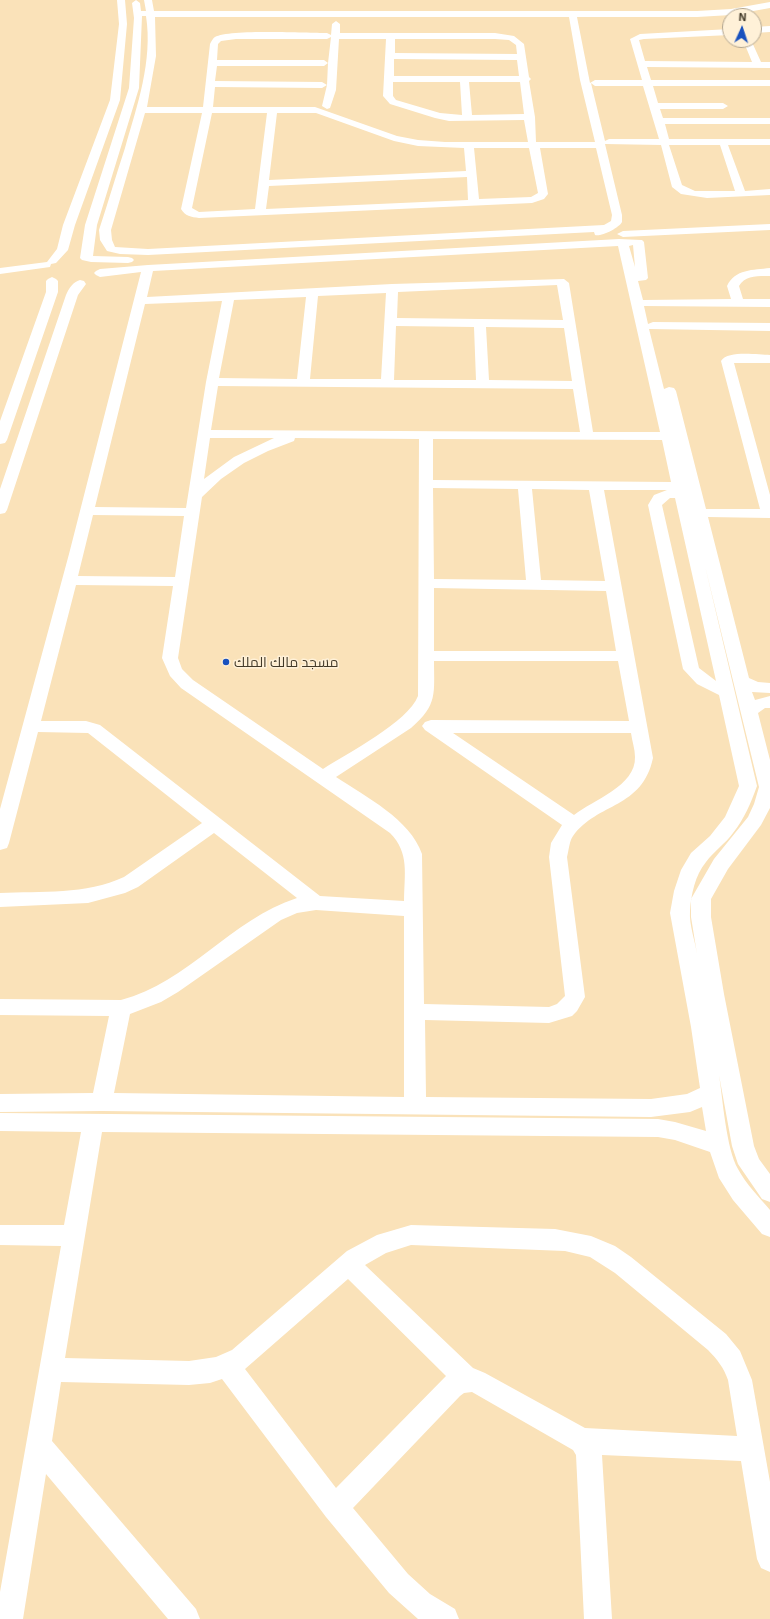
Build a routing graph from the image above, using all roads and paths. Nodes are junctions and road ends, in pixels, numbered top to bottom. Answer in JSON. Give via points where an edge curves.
{"nodes":[{"id":1,"x":121,"y":0,"type":"edge"},
{"id":2,"x":135,"y":0,"type":"edge"},
{"id":3,"x":148,"y":0,"type":"edge"},
{"id":4,"x":568,"y":4,"type":"dead end"},
{"id":5,"x":578,"y":5,"type":"dead end"},
{"id":6,"x":770,"y":6,"type":"edge"},
{"id":7,"x":333,"y":13,"type":"junction"},
{"id":8,"x":138,"y":15,"type":"junction"},
{"id":9,"x":576,"y":15,"type":"junction"},
{"id":10,"x":151,"y":16,"type":"junction"},
{"id":11,"x":722,"y":33,"type":"edge"},
{"id":12,"x":331,"y":36,"type":"junction"},
{"id":13,"x":391,"y":36,"type":"junction"},
{"id":14,"x":751,"y":48,"type":"edge"},
{"id":15,"x":702,"y":54,"type":"dead end"},
{"id":16,"x":390,"y":56,"type":"junction"},
{"id":17,"x":522,"y":57,"type":"junction"},
{"id":18,"x":212,"y":63,"type":"junction"},
{"id":19,"x":324,"y":63,"type":"junction"},
{"id":20,"x":641,"y":64,"type":"junction"},
{"id":21,"x":706,"y":65,"type":"junction"},
{"id":22,"x":758,"y":65,"type":"junction"},
{"id":23,"x":770,"y":65,"type":"edge"},
{"id":24,"x":389,"y":79,"type":"junction"},
{"id":25,"x":464,"y":79,"type":"junction"},
{"id":26,"x":526,"y":79,"type":"junction"},
{"id":27,"x":210,"y":84,"type":"junction"},
{"id":28,"x":595,"y":84,"type":"junction"},
{"id":29,"x":647,"y":84,"type":"junction"},
{"id":30,"x":322,"y":85,"type":"junction"},
{"id":31,"x":770,"y":85,"type":"edge"},
{"id":32,"x":720,"y":96,"type":"junction"},
{"id":33,"x":654,"y":106,"type":"junction"},
{"id":34,"x":142,"y":108,"type":"junction"},
{"id":35,"x":321,"y":108,"type":"junction"},
{"id":36,"x":208,"y":109,"type":"junction"},
{"id":37,"x":597,"y":110,"type":"junction"},
{"id":38,"x":272,"y":111,"type":"junction"},
{"id":39,"x":530,"y":117,"type":"junction"},
{"id":40,"x":467,"y":118,"type":"junction"},
{"id":41,"x":658,"y":121,"type":"junction"},
{"id":42,"x":729,"y":121,"type":"junction"},
{"id":43,"x":770,"y":121,"type":"edge"},
{"id":44,"x":770,"y":142,"type":"edge"},
{"id":45,"x":533,"y":143,"type":"junction"},
{"id":46,"x":604,"y":143,"type":"junction"},
{"id":47,"x":665,"y":144,"type":"junction"},
{"id":48,"x":469,"y":145,"type":"junction"},
{"id":49,"x":724,"y":146,"type":"junction"},
{"id":50,"x":770,"y":146,"type":"edge"},
{"id":51,"x":611,"y":171,"type":"junction"},
{"id":52,"x":472,"y":174,"type":"junction"},
{"id":53,"x":263,"y":183,"type":"junction"},
{"id":54,"x":770,"y":192,"type":"edge"},
{"id":55,"x":741,"y":193,"type":"junction"},
{"id":56,"x":474,"y":203,"type":"junction"},
{"id":57,"x":260,"y":213,"type":"junction"},
{"id":58,"x":770,"y":220,"type":"edge"},
{"id":59,"x":69,"y":225,"type":"junction"},
{"id":60,"x":91,"y":225,"type":"junction"},
{"id":61,"x":612,"y":225,"type":"junction"},
{"id":62,"x":770,"y":227,"type":"edge"},
{"id":63,"x":629,"y":233,"type":"junction"},
{"id":64,"x":770,"y":235,"type":"edge"},
{"id":65,"x":593,"y":236,"type":"junction"},
{"id":66,"x":111,"y":249,"type":"junction"},
{"id":67,"x":82,"y":258,"type":"junction"},
{"id":68,"x":634,"y":262,"type":"junction"},
{"id":69,"x":148,"y":268,"type":"junction"},
{"id":70,"x":0,"y":271,"type":"edge"},
{"id":71,"x":770,"y":272,"type":"edge"},
{"id":72,"x":100,"y":273,"type":"junction"},
{"id":73,"x":53,"y":275,"type":"junction"},
{"id":74,"x":0,"y":278,"type":"edge"},
{"id":75,"x":80,"y":284,"type":"junction"},
{"id":76,"x":392,"y":288,"type":"junction"},
{"id":77,"x":312,"y":292,"type":"junction"},
{"id":78,"x":229,"y":297,"type":"junction"},
{"id":79,"x":140,"y":300,"type":"junction"},
{"id":80,"x":647,"y":303,"type":"junction"},
{"id":81,"x":738,"y":303,"type":"junction"},
{"id":82,"x":770,"y":303,"type":"edge"},
{"id":83,"x":391,"y":322,"type":"junction"},
{"id":84,"x":480,"y":323,"type":"junction"},
{"id":85,"x":569,"y":324,"type":"junction"},
{"id":86,"x":653,"y":326,"type":"junction"},
{"id":87,"x":770,"y":327,"type":"edge"},
{"id":88,"x":770,"y":359,"type":"edge"},
{"id":89,"x":212,"y":382,"type":"junction"},
{"id":90,"x":303,"y":383,"type":"junction"},
{"id":91,"x":387,"y":384,"type":"junction"},
{"id":92,"x":483,"y":385,"type":"junction"},
{"id":93,"x":579,"y":385,"type":"junction"},
{"id":94,"x":204,"y":434,"type":"junction"},
{"id":95,"x":301,"y":434,"type":"junction"},
{"id":96,"x":426,"y":435,"type":"junction"},
{"id":97,"x":587,"y":436,"type":"junction"},
{"id":98,"x":667,"y":436,"type":"junction"},
{"id":99,"x":0,"y":440,"type":"edge"},
{"id":100,"x":426,"y":484,"type":"junction"},
{"id":101,"x":525,"y":485,"type":"junction"},
{"id":102,"x":596,"y":486,"type":"junction"},
{"id":103,"x":680,"y":489,"type":"junction"},
{"id":104,"x":196,"y":495,"type":"junction"},
{"id":105,"x":0,"y":510,"type":"edge"},
{"id":106,"x":86,"y":511,"type":"junction"},
{"id":107,"x":193,"y":512,"type":"junction"},
{"id":108,"x":699,"y":513,"type":"junction"},
{"id":109,"x":769,"y":514,"type":"edge"},
{"id":110,"x":698,"y":537,"type":"junction"},
{"id":111,"x":69,"y":580,"type":"junction"},
{"id":112,"x":182,"y":582,"type":"junction"},
{"id":113,"x":426,"y":583,"type":"junction"},
{"id":114,"x":534,"y":585,"type":"junction"},
{"id":115,"x":613,"y":586,"type":"junction"},
{"id":116,"x":425,"y":656,"type":"junction"},
{"id":117,"x":625,"y":656,"type":"junction"},
{"id":118,"x":741,"y":681,"type":"junction"},
{"id":119,"x":770,"y":688,"type":"edge"},
{"id":120,"x":725,"y":691,"type":"junction"},
{"id":121,"x":770,"y":702,"type":"edge"},
{"id":122,"x":750,"y":711,"type":"junction"},
{"id":123,"x":416,"y":715,"type":"junction"},
{"id":124,"x":30,"y":726,"type":"junction"},
{"id":125,"x":433,"y":727,"type":"junction"},
{"id":126,"x":638,"y":727,"type":"junction"},
{"id":127,"x":323,"y":777,"type":"junction"},
{"id":128,"x":214,"y":824,"type":"junction"},
{"id":129,"x":574,"y":824,"type":"junction"},
{"id":130,"x":0,"y":843,"type":"edge"},
{"id":131,"x":0,"y":900,"type":"edge"},
{"id":132,"x":316,"y":904,"type":"junction"},
{"id":133,"x":414,"y":909,"type":"junction"},
{"id":134,"x":704,"y":994,"type":"junction"},
{"id":135,"x":0,"y":1007,"type":"edge"},
{"id":136,"x":120,"y":1008,"type":"junction"},
{"id":137,"x":415,"y":1012,"type":"junction"},
{"id":138,"x":711,"y":1093,"type":"junction"},
{"id":139,"x":0,"y":1103,"type":"edge"},
{"id":140,"x":415,"y":1106,"type":"junction"},
{"id":141,"x":97,"y":1112,"type":"junction"},
{"id":142,"x":0,"y":1122,"type":"edge"},
{"id":143,"x":719,"y":1145,"type":"junction"},
{"id":144,"x":770,"y":1192,"type":"edge"},
{"id":145,"x":770,"y":1227,"type":"edge"},
{"id":146,"x":0,"y":1235,"type":"edge"},
{"id":147,"x":74,"y":1236,"type":"junction"},
{"id":148,"x":348,"y":1264,"type":"junction"},
{"id":149,"x":227,"y":1366,"type":"junction"},
{"id":150,"x":51,"y":1370,"type":"junction"},
{"id":151,"x":467,"y":1380,"type":"junction"},
{"id":152,"x":582,"y":1441,"type":"junction"},
{"id":153,"x":38,"y":1444,"type":"junction"},
{"id":154,"x":752,"y":1449,"type":"junction"},
{"id":155,"x":336,"y":1508,"type":"junction"},
{"id":156,"x":770,"y":1559,"type":"edge"},
{"id":157,"x":179,"y":1617,"type":"edge"},
{"id":158,"x":437,"y":1617,"type":"edge"},
{"id":159,"x":9,"y":1619,"type":"edge"},
{"id":160,"x":598,"y":1619,"type":"edge"}],
"edges":[{"from":1,"to":59,"type":"street","via":[[123,24],[115,100]]},
{"from":2,"to":8,"type":"street"},
{"from":3,"to":10,"type":"street"},
{"from":4,"to":9,"type":"street"},
{"from":5,"to":9,"type":"street"},
{"from":6,"to":9,"type":"street","via":[[712,16]]},
{"from":7,"to":9,"type":"street"},
{"from":7,"to":9,"type":"street","via":[[526,10]]},
{"from":7,"to":10,"type":"street"},
{"from":7,"to":12,"type":"street"},
{"from":8,"to":10,"type":"street"},
{"from":8,"to":60,"type":"street","via":[[134,88]]},
{"from":9,"to":28,"type":"street"},
{"from":9,"to":37,"type":"street"},
{"from":10,"to":34,"type":"street","via":[[152,59]]},
{"from":11,"to":20,"type":"street","via":[[696,38],[635,38],[633,40]]},
{"from":12,"to":13,"type":"street"},
{"from":12,"to":18,"type":"street","via":[[223,37],[215,42]]},
{"from":12,"to":19,"type":"street"},
{"from":12,"to":35,"type":"street","via":[[331,90]]},
{"from":13,"to":16,"type":"street"},
{"from":13,"to":17,"type":"street","via":[[506,37],[519,42]]},
{"from":14,"to":22,"type":"street"},
{"from":15,"to":21,"type":"street"},
{"from":16,"to":17,"type":"street"},
{"from":16,"to":24,"type":"street"},
{"from":17,"to":26,"type":"street"},
{"from":18,"to":19,"type":"street"},
{"from":18,"to":27,"type":"street"},
{"from":19,"to":30,"type":"street"},
{"from":20,"to":21,"type":"street"},
{"from":20,"to":29,"type":"street"},
{"from":21,"to":22,"type":"street"},
{"from":22,"to":23,"type":"street"},
{"from":24,"to":25,"type":"street"},
{"from":24,"to":40,"type":"street","via":[[388,96],[393,102],[438,116]]},
{"from":25,"to":26,"type":"street"},
{"from":25,"to":40,"type":"street"},
{"from":26,"to":39,"type":"street"},
{"from":27,"to":30,"type":"street"},
{"from":27,"to":36,"type":"street"},
{"from":28,"to":29,"type":"street"},
{"from":28,"to":37,"type":"street"},
{"from":29,"to":31,"type":"street"},
{"from":29,"to":32,"type":"street"},
{"from":29,"to":33,"type":"street"},
{"from":30,"to":35,"type":"street"},
{"from":31,"to":32,"type":"street"},
{"from":32,"to":33,"type":"street"},
{"from":32,"to":42,"type":"street"},
{"from":33,"to":41,"type":"street"},
{"from":34,"to":36,"type":"street"},
{"from":34,"to":66,"type":"street","via":[[105,230],[106,240]]},
{"from":35,"to":36,"type":"street"},
{"from":35,"to":38,"type":"street"},
{"from":35,"to":45,"type":"street","via":[[420,139]]},
{"from":35,"to":48,"type":"street","via":[[409,142]]},
{"from":36,"to":38,"type":"street"},
{"from":36,"to":57,"type":"street","via":[[186,209],[190,213],[204,216]]},
{"from":37,"to":46,"type":"street"},
{"from":38,"to":53,"type":"street"},
{"from":39,"to":40,"type":"street"},
{"from":39,"to":45,"type":"street"},
{"from":41,"to":42,"type":"street"},
{"from":41,"to":47,"type":"street"},
{"from":42,"to":43,"type":"street"},
{"from":44,"to":47,"type":"street"},
{"from":45,"to":46,"type":"street"},
{"from":45,"to":48,"type":"street"},
{"from":45,"to":56,"type":"street","via":[[543,194],[532,200]]},
{"from":46,"to":47,"type":"street"},
{"from":46,"to":51,"type":"street"},
{"from":47,"to":49,"type":"street"},
{"from":47,"to":55,"type":"street","via":[[676,187],[679,189],[697,194]]},
{"from":48,"to":52,"type":"street"},
{"from":49,"to":50,"type":"street"},
{"from":49,"to":55,"type":"street"},
{"from":51,"to":61,"type":"street","via":[[617,215]]},
{"from":51,"to":63,"type":"street"},
{"from":52,"to":53,"type":"street"},
{"from":52,"to":56,"type":"street"},
{"from":53,"to":57,"type":"street"},
{"from":54,"to":55,"type":"street"},
{"from":56,"to":57,"type":"street"},
{"from":58,"to":63,"type":"street"},
{"from":59,"to":60,"type":"street"},
{"from":59,"to":73,"type":"street"},
{"from":60,"to":67,"type":"street","via":[[87,244],[88,254]]},
{"from":61,"to":63,"type":"street","via":[[622,226]]},
{"from":61,"to":65,"type":"street"},
{"from":61,"to":66,"type":"street","via":[[148,252]]},
{"from":62,"to":63,"type":"street"},
{"from":63,"to":64,"type":"street"},
{"from":63,"to":65,"type":"street"},
{"from":63,"to":68,"type":"street"},
{"from":63,"to":69,"type":"street"},
{"from":65,"to":67,"type":"street","via":[[162,259]]},
{"from":66,"to":67,"type":"street"},
{"from":67,"to":72,"type":"street","via":[[100,265]]},
{"from":67,"to":73,"type":"street"},
{"from":68,"to":80,"type":"street"},
{"from":68,"to":98,"type":"street"},
{"from":69,"to":72,"type":"street"},
{"from":69,"to":79,"type":"street"},
{"from":70,"to":73,"type":"street"},
{"from":71,"to":81,"type":"street","via":[[748,274],[737,279],[733,286]]},
{"from":72,"to":75,"type":"street"},
{"from":73,"to":74,"type":"street"},
{"from":73,"to":75,"type":"street"},
{"from":73,"to":99,"type":"street","via":[[52,292]]},
{"from":75,"to":105,"type":"street","via":[[72,295]]},
{"from":76,"to":77,"type":"street"},
{"from":76,"to":83,"type":"street"},
{"from":76,"to":85,"type":"street","via":[[557,280],[563,283]]},
{"from":77,"to":78,"type":"street"},
{"from":77,"to":90,"type":"street"},
{"from":78,"to":79,"type":"street"},
{"from":78,"to":89,"type":"street"},
{"from":79,"to":106,"type":"street"},
{"from":80,"to":81,"type":"street"},
{"from":80,"to":86,"type":"street"},
{"from":81,"to":82,"type":"street"},
{"from":83,"to":84,"type":"street"},
{"from":83,"to":91,"type":"street"},
{"from":84,"to":85,"type":"street"},
{"from":84,"to":92,"type":"street"},
{"from":85,"to":93,"type":"street"},
{"from":86,"to":87,"type":"street"},
{"from":86,"to":108,"type":"street"},
{"from":88,"to":109,"type":"street","via":[[733,358],[727,361]]},
{"from":89,"to":90,"type":"street"},
{"from":89,"to":94,"type":"street"},
{"from":90,"to":91,"type":"street"},
{"from":91,"to":92,"type":"street"},
{"from":92,"to":93,"type":"street"},
{"from":93,"to":97,"type":"street"},
{"from":94,"to":95,"type":"street"},
{"from":94,"to":104,"type":"street"},
{"from":95,"to":96,"type":"street"},
{"from":95,"to":104,"type":"street","via":[[240,459],[216,476]]},
{"from":96,"to":97,"type":"street"},
{"from":96,"to":100,"type":"street"},
{"from":97,"to":98,"type":"street"},
{"from":98,"to":103,"type":"street"},
{"from":100,"to":101,"type":"street"},
{"from":100,"to":113,"type":"street"},
{"from":101,"to":102,"type":"street"},
{"from":101,"to":114,"type":"street"},
{"from":102,"to":103,"type":"street"},
{"from":102,"to":115,"type":"street"},
{"from":103,"to":110,"type":"street"},
{"from":103,"to":120,"type":"street","via":[[665,494],[655,505],[690,670],[708,685]]},
{"from":104,"to":107,"type":"street"},
{"from":106,"to":107,"type":"street"},
{"from":106,"to":111,"type":"street"},
{"from":107,"to":112,"type":"street"},
{"from":108,"to":109,"type":"street"},
{"from":108,"to":110,"type":"street"},
{"from":110,"to":118,"type":"street"},
{"from":110,"to":120,"type":"street"},
{"from":111,"to":112,"type":"street"},
{"from":111,"to":124,"type":"street"},
{"from":112,"to":127,"type":"street","via":[[170,658],[178,676]]},
{"from":113,"to":114,"type":"street"},
{"from":113,"to":116,"type":"street"},
{"from":114,"to":115,"type":"street"},
{"from":115,"to":117,"type":"street"},
{"from":116,"to":117,"type":"street"},
{"from":116,"to":123,"type":"street","via":[[426,696]]},
{"from":117,"to":126,"type":"street"},
{"from":118,"to":119,"type":"street","via":[[755,687]]},
{"from":118,"to":122,"type":"street"},
{"from":120,"to":134,"type":"street","via":[[748,786],[742,805],[732,823],[698,858],[692,869],[682,896],[680,913]]},
{"from":121,"to":122,"type":"street","via":[[754,706]]},
{"from":122,"to":134,"type":"street","via":[[768,787],[755,820],[721,864],[701,899]]},
{"from":123,"to":125,"type":"street"},
{"from":123,"to":127,"type":"street"},
{"from":124,"to":128,"type":"street","via":[[94,729]]},
{"from":124,"to":130,"type":"street"},
{"from":125,"to":126,"type":"street"},
{"from":125,"to":129,"type":"street"},
{"from":126,"to":129,"type":"street","via":[[644,758],[641,772],[632,785]]},
{"from":127,"to":133,"type":"street","via":[[393,825],[410,843],[413,854]]},
{"from":128,"to":131,"type":"street","via":[[131,882],[104,893]]},
{"from":128,"to":132,"type":"street"},
{"from":129,"to":137,"type":"street","via":[[564,835],[558,848],[575,997],[570,1006],[549,1015]]},
{"from":132,"to":133,"type":"street"},
{"from":132,"to":136,"type":"street","via":[[290,906],[278,912],[161,992]]},
{"from":133,"to":137,"type":"street"},
{"from":134,"to":138,"type":"street"},
{"from":134,"to":144,"type":"street","via":[[749,1164]]},
{"from":135,"to":136,"type":"street"},
{"from":136,"to":141,"type":"street"},
{"from":137,"to":140,"type":"street"},
{"from":138,"to":140,"type":"street","via":[[690,1103],[651,1108]]},
{"from":138,"to":143,"type":"street"},
{"from":139,"to":141,"type":"street"},
{"from":140,"to":141,"type":"street"},
{"from":141,"to":142,"type":"street"},
{"from":141,"to":143,"type":"street","via":[[658,1128]]},
{"from":141,"to":147,"type":"street"},
{"from":143,"to":145,"type":"street","via":[[734,1182]]},
{"from":146,"to":147,"type":"street"},
{"from":147,"to":150,"type":"street"},
{"from":148,"to":149,"type":"street","via":[[241,1358]]},
{"from":148,"to":151,"type":"street"},
{"from":148,"to":154,"type":"street","via":[[388,1240],[411,1235],[555,1239],[594,1246],[624,1264],[724,1349],[738,1372]]},
{"from":149,"to":150,"type":"street","via":[[208,1372],[189,1373]]},
{"from":149,"to":155,"type":"street"},
{"from":150,"to":153,"type":"street"},
{"from":151,"to":152,"type":"street","via":[[476,1381]]},
{"from":151,"to":155,"type":"street","via":[[451,1387]]},
{"from":152,"to":154,"type":"street"},
{"from":152,"to":160,"type":"street","via":[[588,1450],[590,1460]]},
{"from":153,"to":157,"type":"street"},
{"from":153,"to":159,"type":"street"},
{"from":154,"to":156,"type":"street"},
{"from":155,"to":158,"type":"street","via":[[397,1582]]}]}
